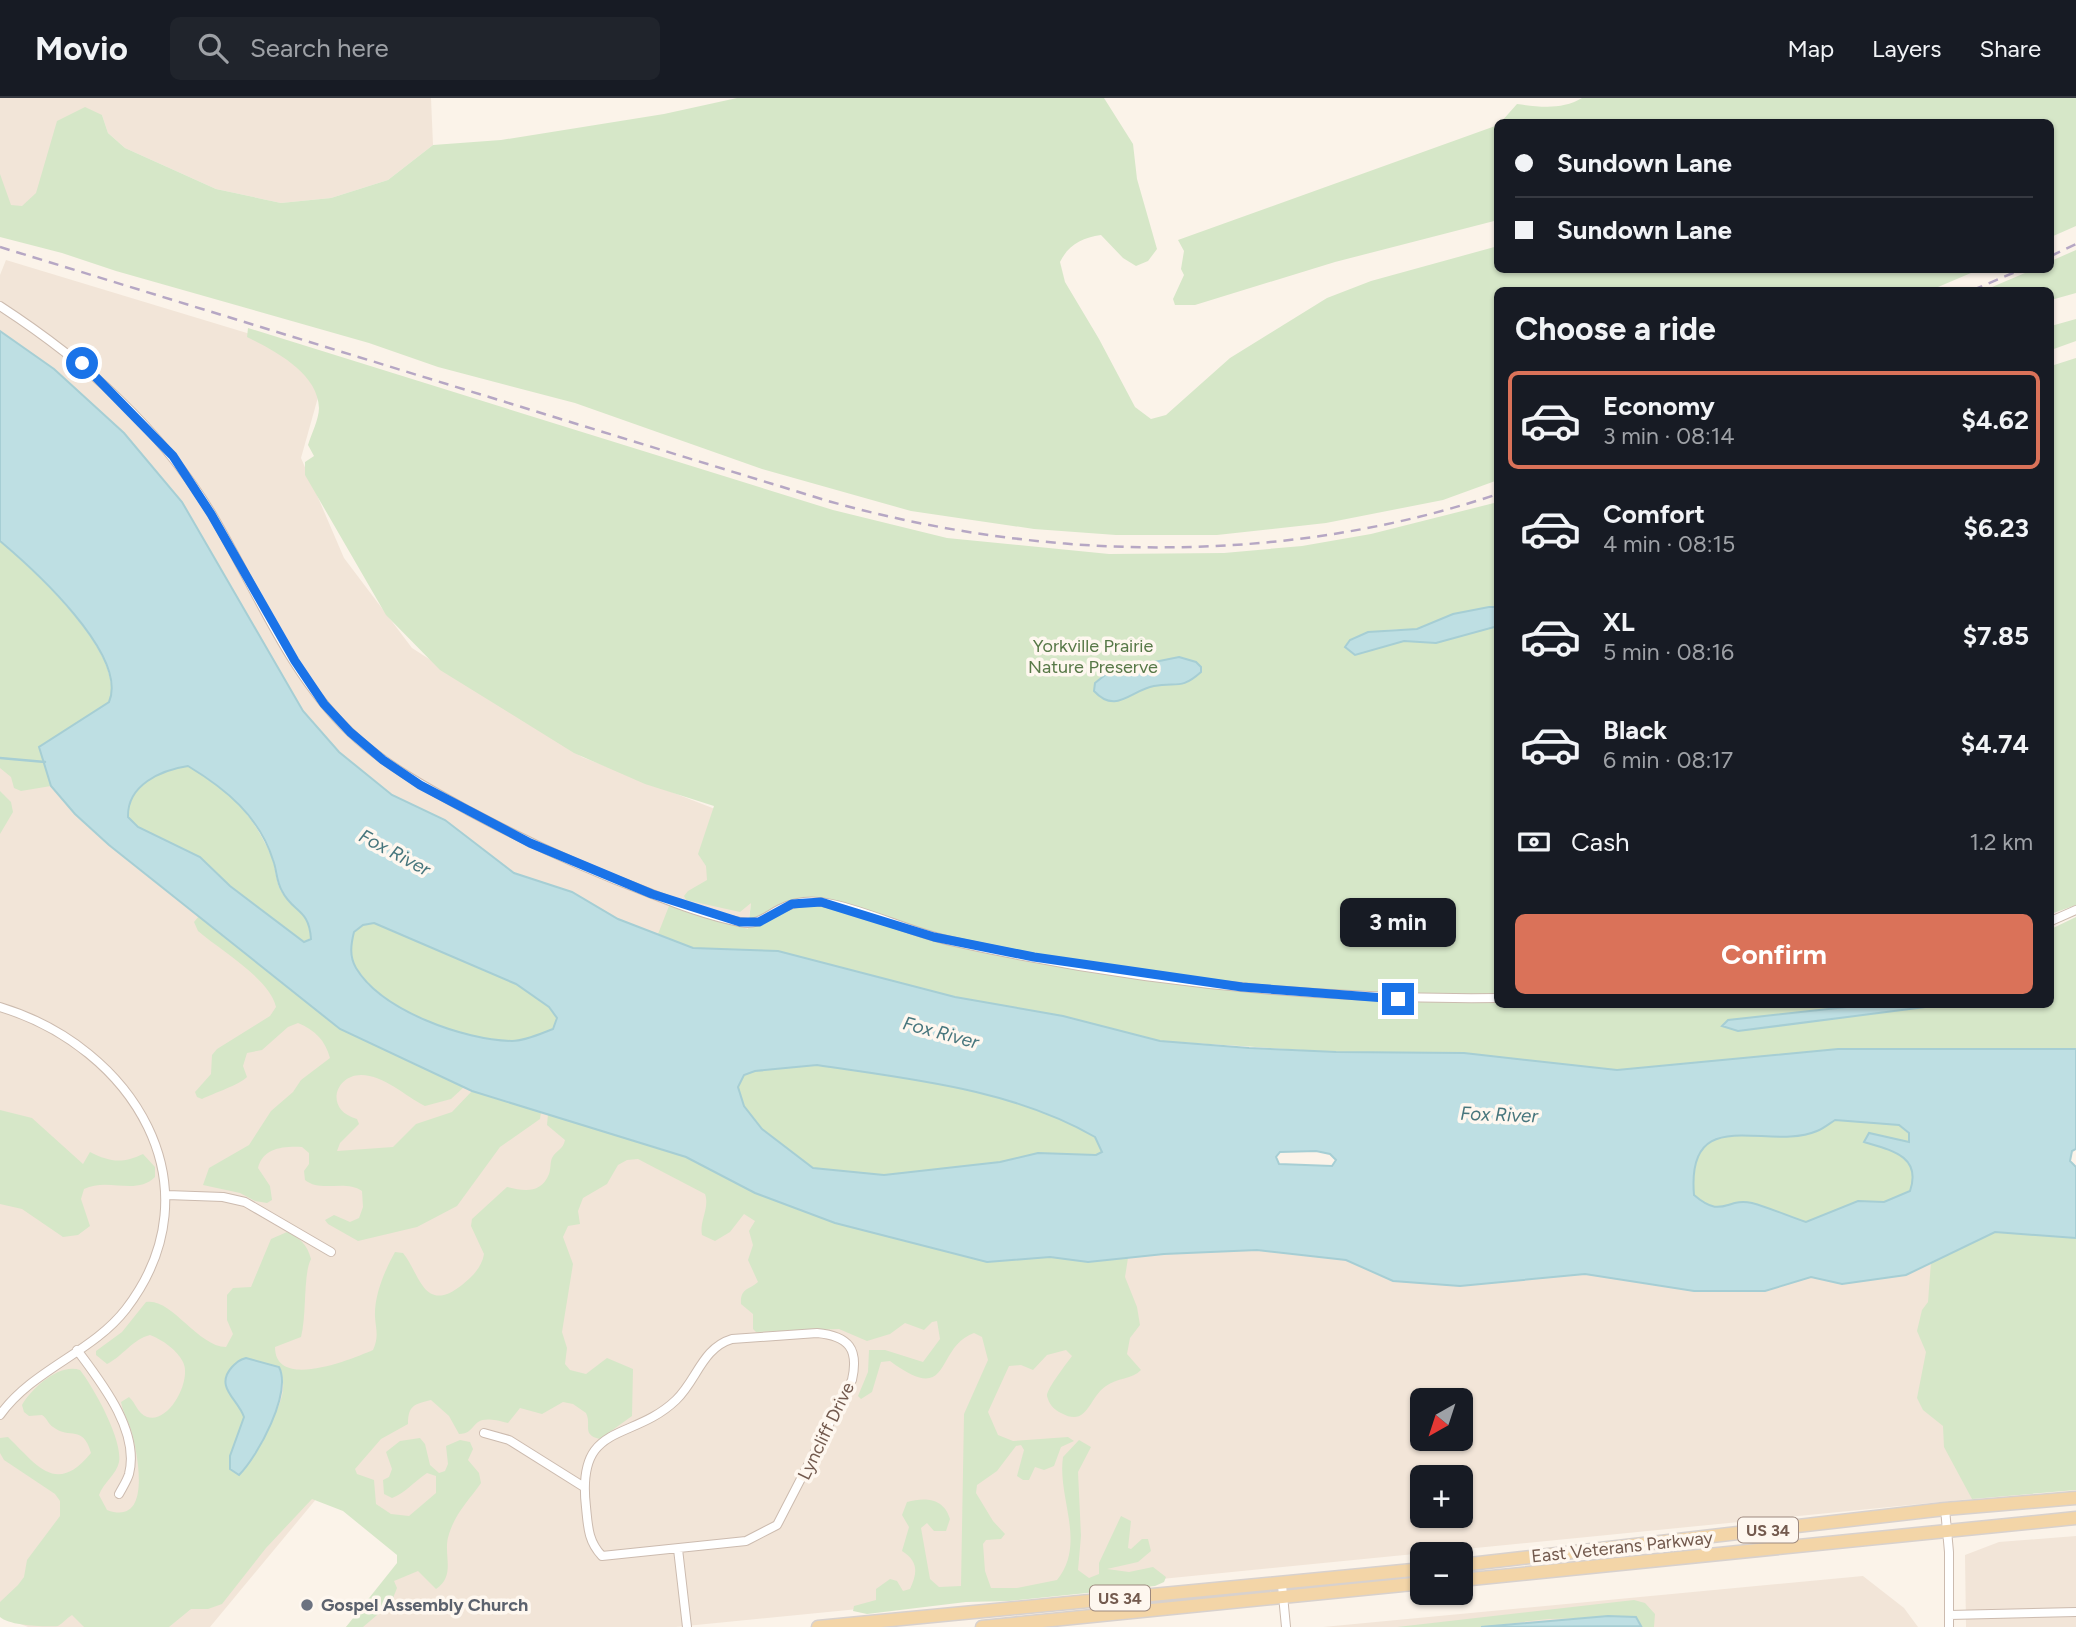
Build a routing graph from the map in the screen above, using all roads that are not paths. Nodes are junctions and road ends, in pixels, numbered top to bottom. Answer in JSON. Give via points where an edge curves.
{"nodes":[{"id":1,"x":0,"y":306,"type":"edge"},
{"id":2,"x":2076,"y":911,"type":"edge"},
{"id":3,"x":2054,"y":919,"type":"edge"},
{"id":4,"x":1494,"y":998,"type":"edge"},
{"id":5,"x":0,"y":1007,"type":"edge"},
{"id":6,"x":167,"y":1195,"type":"junction"},
{"id":7,"x":331,"y":1252,"type":"dead end"},
{"id":8,"x":77,"y":1350,"type":"junction"},
{"id":9,"x":0,"y":1415,"type":"edge"},
{"id":10,"x":484,"y":1433,"type":"dead end"},
{"id":11,"x":584,"y":1487,"type":"junction"},
{"id":12,"x":119,"y":1494,"type":"dead end"},
{"id":13,"x":2076,"y":1498,"type":"edge"},
{"id":14,"x":1944,"y":1509,"type":"junction"},
{"id":15,"x":2076,"y":1518,"type":"edge"},
{"id":16,"x":1947,"y":1530,"type":"junction"},
{"id":17,"x":678,"y":1549,"type":"junction"},
{"id":18,"x":1473,"y":1564,"type":"edge"},
{"id":19,"x":1410,"y":1571,"type":"edge"},
{"id":20,"x":1473,"y":1579,"type":"edge"},
{"id":21,"x":1410,"y":1585,"type":"edge"},
{"id":22,"x":1282,"y":1591,"type":"junction"},
{"id":23,"x":2076,"y":1612,"type":"edge"},
{"id":24,"x":1949,"y":1615,"type":"junction"},
{"id":25,"x":687,"y":1627,"type":"edge"},
{"id":26,"x":818,"y":1627,"type":"edge"},
{"id":27,"x":982,"y":1627,"type":"edge"},
{"id":28,"x":1286,"y":1627,"type":"edge"},
{"id":29,"x":1949,"y":1627,"type":"edge"}],
"edges":[{"from":1,"to":4,"type":"street","via":[[82,363],[173,456],[295,661],[350,732],[420,785],[530,843],[661,898],[740,922],[759,922],[792,904],[821,902],[956,942],[1137,974],[1328,996]]},
{"from":2,"to":3,"type":"street"},
{"from":5,"to":6,"type":"street","via":[[40,1023],[79,1048],[129,1095],[150,1129]]},
{"from":6,"to":7,"type":"street","via":[[244,1202]]},
{"from":6,"to":8,"type":"street","via":[[152,1263],[136,1293],[116,1320]]},
{"from":8,"to":9,"type":"street","via":[[28,1385]]},
{"from":8,"to":12,"type":"street","via":[[101,1382],[130,1447],[129,1474]]},
{"from":10,"to":11,"type":"street","via":[[509,1440]]},
{"from":11,"to":17,"type":"street","name":"Lyncliff Drive","via":[[590,1543],[602,1556]]},
{"from":11,"to":17,"type":"street","name":"Lyncliff Drive","via":[[590,1455],[605,1438],[668,1407],[685,1392],[720,1343],[817,1333],[834,1335],[846,1343],[854,1352],[852,1380],[777,1525],[746,1541]]},
{"from":13,"to":14,"type":"main road","name":"East Veterans Parkway","number":"US 34"},
{"from":14,"to":16,"type":"street"},
{"from":14,"to":18,"type":"main road","name":"East Veterans Parkway","number":"US 34"},
{"from":15,"to":16,"type":"main road","name":"East Veterans Parkway","number":"US 34"},
{"from":16,"to":20,"type":"main road","name":"East Veterans Parkway","number":"US 34"},
{"from":16,"to":24,"type":"street"},
{"from":17,"to":25,"type":"street"},
{"from":19,"to":22,"type":"main road","number":"US 34"},
{"from":21,"to":22,"type":"main road","number":"US 34"},
{"from":22,"to":26,"type":"main road","number":"US 34"},
{"from":22,"to":27,"type":"main road","number":"US 34"},
{"from":22,"to":28,"type":"street"},
{"from":23,"to":24,"type":"street"},
{"from":24,"to":29,"type":"street"}]}
